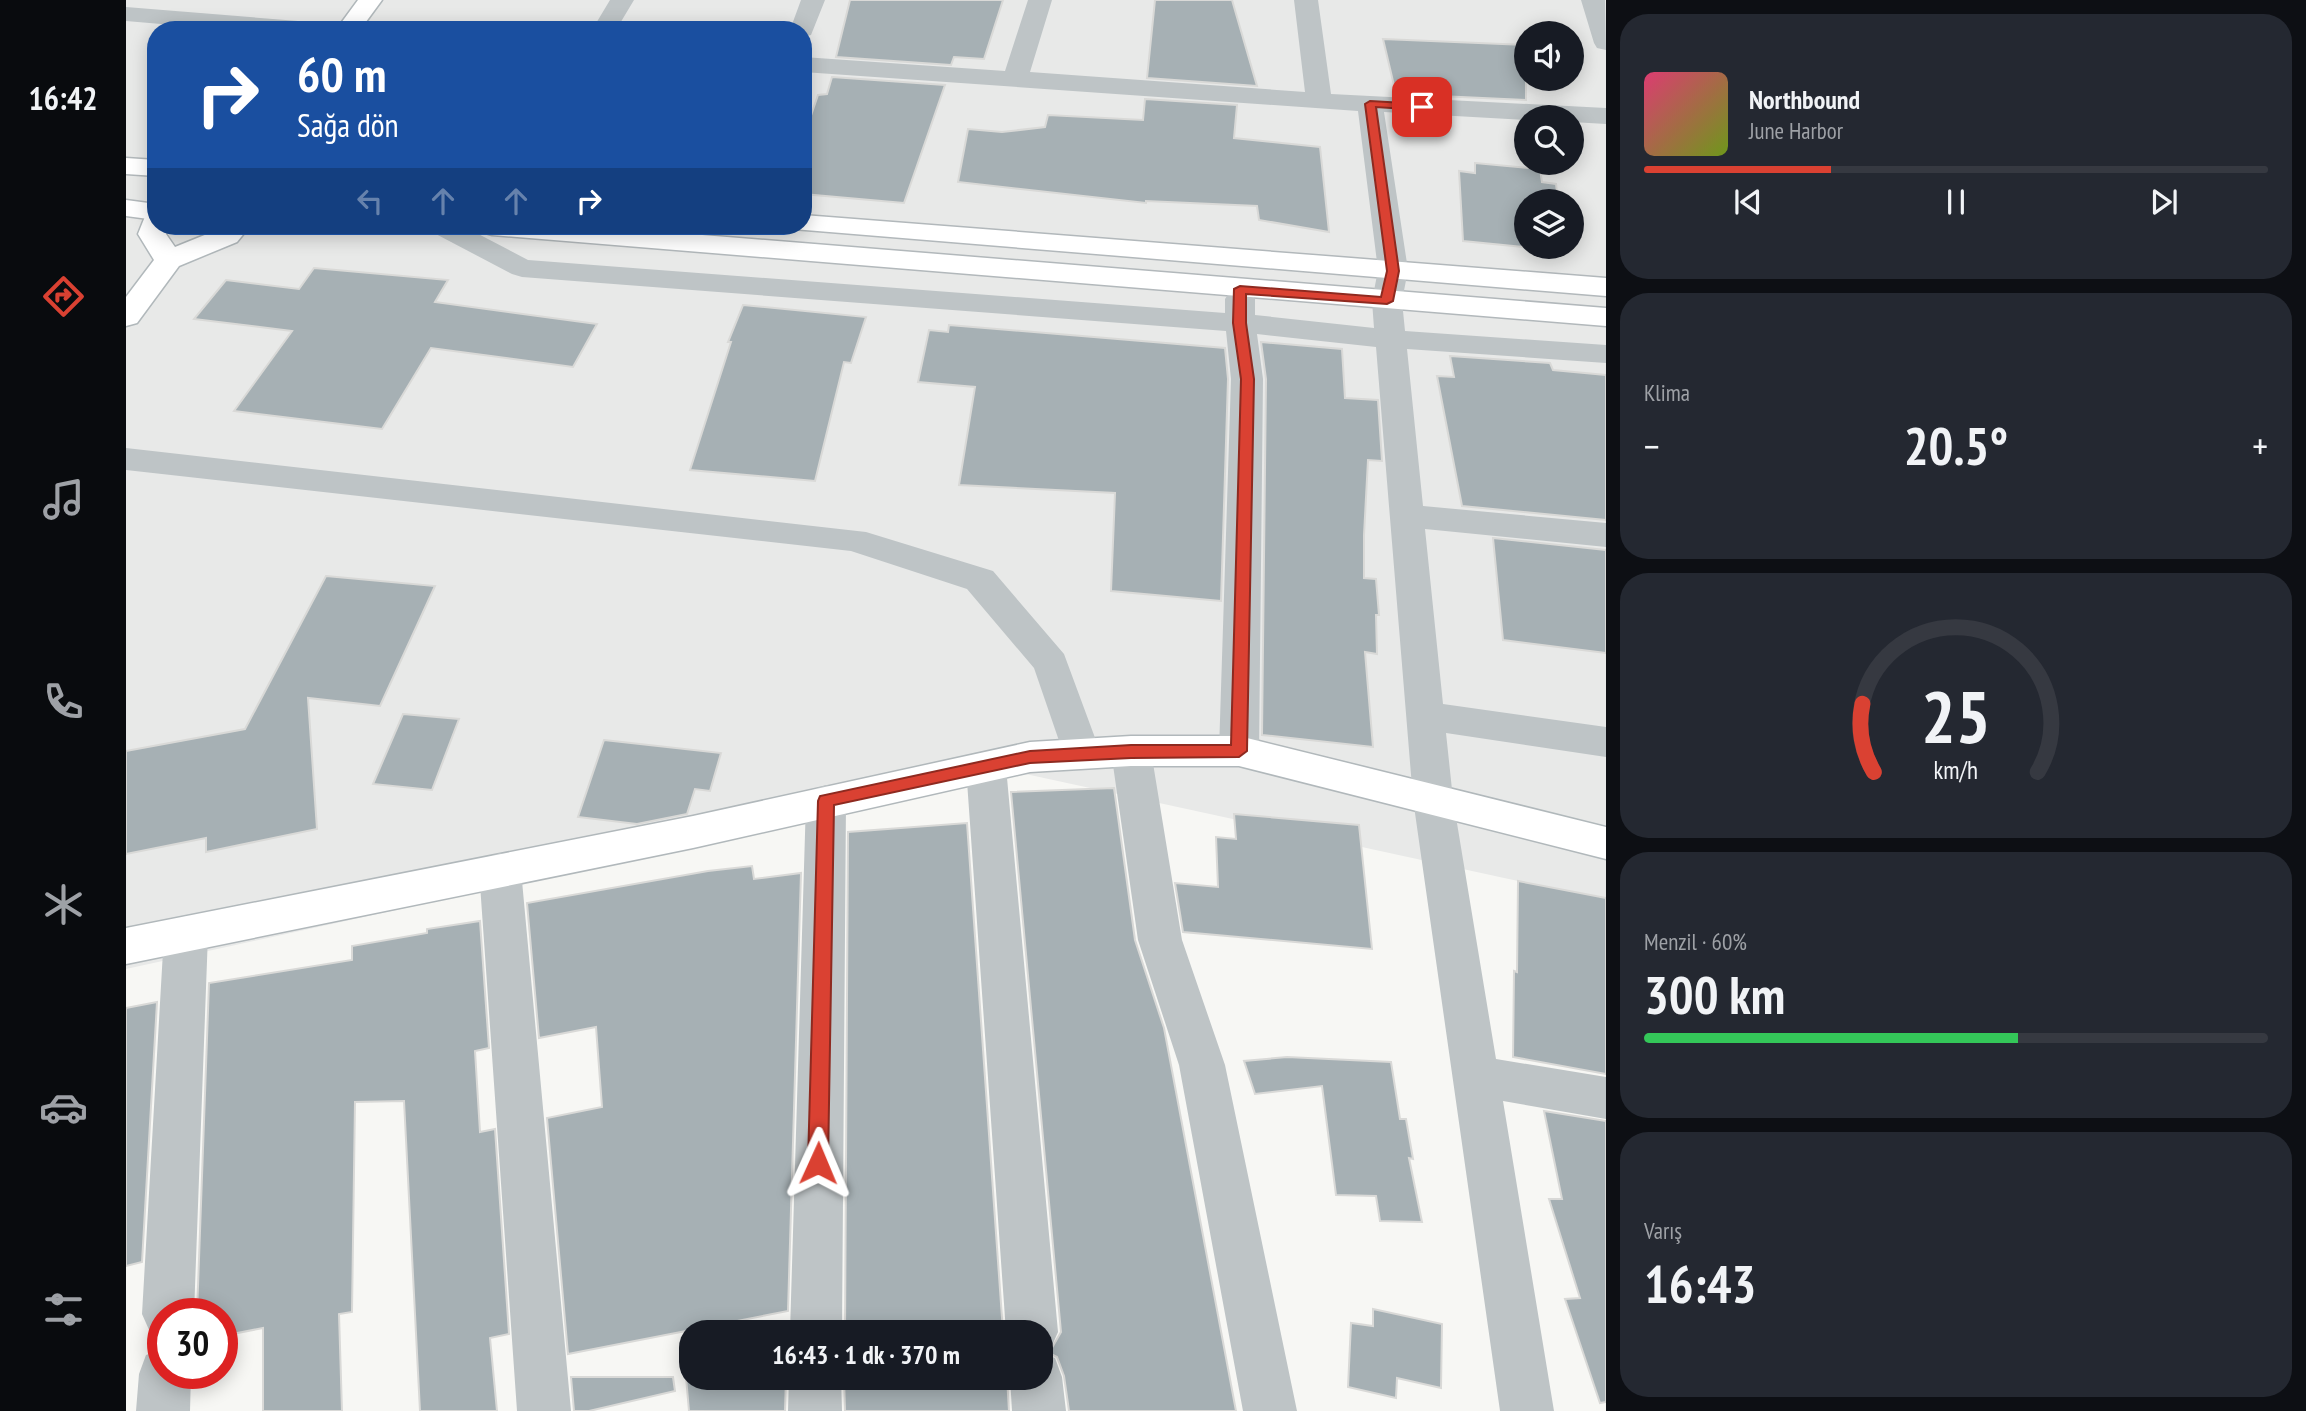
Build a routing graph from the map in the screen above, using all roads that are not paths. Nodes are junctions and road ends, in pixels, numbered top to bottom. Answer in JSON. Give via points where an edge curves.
{"nodes":[{"id":1,"x":370,"y":0,"type":"edge"},
{"id":2,"x":621,"y":0,"type":"edge"},
{"id":3,"x":813,"y":0,"type":"edge"},
{"id":4,"x":1041,"y":0,"type":"edge"},
{"id":5,"x":1306,"y":0,"type":"edge"},
{"id":6,"x":1593,"y":0,"type":"edge"},
{"id":7,"x":126,"y":14,"type":"edge"},
{"id":8,"x":212,"y":21,"type":"edge"},
{"id":9,"x":355,"y":21,"type":"edge"},
{"id":10,"x":609,"y":21,"type":"edge"},
{"id":11,"x":805,"y":21,"type":"edge"},
{"id":12,"x":1606,"y":43,"type":"edge"},
{"id":13,"x":812,"y":65,"type":"edge"},
{"id":14,"x":1015,"y":79,"type":"junction"},
{"id":15,"x":1319,"y":100,"type":"junction"},
{"id":16,"x":1370,"y":104,"type":"junction"},
{"id":17,"x":1606,"y":116,"type":"edge"},
{"id":18,"x":126,"y":166,"type":"edge"},
{"id":19,"x":147,"y":167,"type":"edge"},
{"id":20,"x":126,"y":208,"type":"edge"},
{"id":21,"x":147,"y":211,"type":"edge"},
{"id":22,"x":812,"y":224,"type":"edge"},
{"id":23,"x":153,"y":235,"type":"edge"},
{"id":24,"x":228,"y":235,"type":"edge"},
{"id":25,"x":459,"y":235,"type":"edge"},
{"id":26,"x":599,"y":235,"type":"edge"},
{"id":27,"x":169,"y":260,"type":"junction"},
{"id":28,"x":1606,"y":287,"type":"edge"},
{"id":29,"x":1240,"y":289,"type":"junction"},
{"id":30,"x":1390,"y":304,"type":"junction"},
{"id":31,"x":126,"y":317,"type":"edge"},
{"id":32,"x":1606,"y":317,"type":"edge"},
{"id":33,"x":1240,"y":323,"type":"junction"},
{"id":34,"x":1606,"y":354,"type":"edge"},
{"id":35,"x":126,"y":459,"type":"edge"},
{"id":36,"x":1408,"y":516,"type":"junction"},
{"id":37,"x":1606,"y":535,"type":"edge"},
{"id":38,"x":1427,"y":716,"type":"junction"},
{"id":39,"x":1606,"y":742,"type":"edge"},
{"id":40,"x":1131,"y":751,"type":"junction"},
{"id":41,"x":1239,"y":751,"type":"junction"},
{"id":42,"x":1081,"y":754,"type":"junction"},
{"id":43,"x":986,"y":767,"type":"junction"},
{"id":44,"x":1433,"y":799,"type":"junction"},
{"id":45,"x":826,"y":801,"type":"junction"},
{"id":46,"x":1606,"y":843,"type":"edge"},
{"id":47,"x":500,"y":870,"type":"junction"},
{"id":48,"x":186,"y":934,"type":"junction"},
{"id":49,"x":126,"y":946,"type":"edge"},
{"id":50,"x":1475,"y":1076,"type":"junction"},
{"id":51,"x":1606,"y":1098,"type":"edge"},
{"id":52,"x":169,"y":1298,"type":"edge"},
{"id":53,"x":816,"y":1320,"type":"edge"},
{"id":54,"x":1031,"y":1320,"type":"edge"},
{"id":55,"x":164,"y":1389,"type":"edge"},
{"id":56,"x":816,"y":1390,"type":"edge"},
{"id":57,"x":1037,"y":1390,"type":"edge"},
{"id":58,"x":163,"y":1411,"type":"edge"},
{"id":59,"x":544,"y":1411,"type":"edge"},
{"id":60,"x":815,"y":1411,"type":"edge"},
{"id":61,"x":1039,"y":1411,"type":"edge"},
{"id":62,"x":1270,"y":1411,"type":"edge"},
{"id":63,"x":1527,"y":1411,"type":"edge"}],
"edges":[{"from":1,"to":9,"type":"main road"},
{"from":2,"to":10,"type":"street"},
{"from":3,"to":11,"type":"street"},
{"from":4,"to":14,"type":"street"},
{"from":5,"to":15,"type":"street"},
{"from":6,"to":12,"type":"street"},
{"from":7,"to":8,"type":"street"},
{"from":13,"to":14,"type":"street"},
{"from":14,"to":15,"type":"street"},
{"from":15,"to":16,"type":"street"},
{"from":16,"to":17,"type":"street"},
{"from":16,"to":30,"type":"street"},
{"from":18,"to":19,"type":"main road"},
{"from":20,"to":21,"type":"main road"},
{"from":22,"to":30,"type":"main road"},
{"from":23,"to":27,"type":"main road"},
{"from":24,"to":27,"type":"main road"},
{"from":25,"to":33,"type":"street","via":[[522,268]]},
{"from":26,"to":29,"type":"main road"},
{"from":27,"to":31,"type":"main road"},
{"from":28,"to":30,"type":"main road"},
{"from":29,"to":30,"type":"main road"},
{"from":29,"to":33,"type":"street"},
{"from":30,"to":32,"type":"main road"},
{"from":30,"to":33,"type":"street"},
{"from":30,"to":34,"type":"street"},
{"from":30,"to":36,"type":"street"},
{"from":33,"to":41,"type":"street","via":[[1247,379]]},
{"from":35,"to":42,"type":"street","via":[[854,540],[980,580],[1051,663]]},
{"from":36,"to":37,"type":"street"},
{"from":36,"to":38,"type":"street"},
{"from":38,"to":39,"type":"street"},
{"from":38,"to":44,"type":"street"},
{"from":40,"to":41,"type":"main road"},
{"from":40,"to":42,"type":"main road"},
{"from":40,"to":62,"type":"street","via":[[1160,940],[1202,1065]]},
{"from":41,"to":44,"type":"main road"},
{"from":42,"to":43,"type":"main road","via":[[1030,757]]},
{"from":43,"to":45,"type":"main road"},
{"from":43,"to":54,"type":"street"},
{"from":44,"to":46,"type":"main road"},
{"from":44,"to":50,"type":"street"},
{"from":45,"to":47,"type":"main road"},
{"from":45,"to":53,"type":"street"},
{"from":47,"to":48,"type":"main road"},
{"from":47,"to":59,"type":"street"},
{"from":48,"to":49,"type":"main road"},
{"from":48,"to":52,"type":"street"},
{"from":50,"to":51,"type":"street"},
{"from":50,"to":63,"type":"street"},
{"from":55,"to":58,"type":"street"},
{"from":56,"to":60,"type":"street"},
{"from":57,"to":61,"type":"street"}]}
